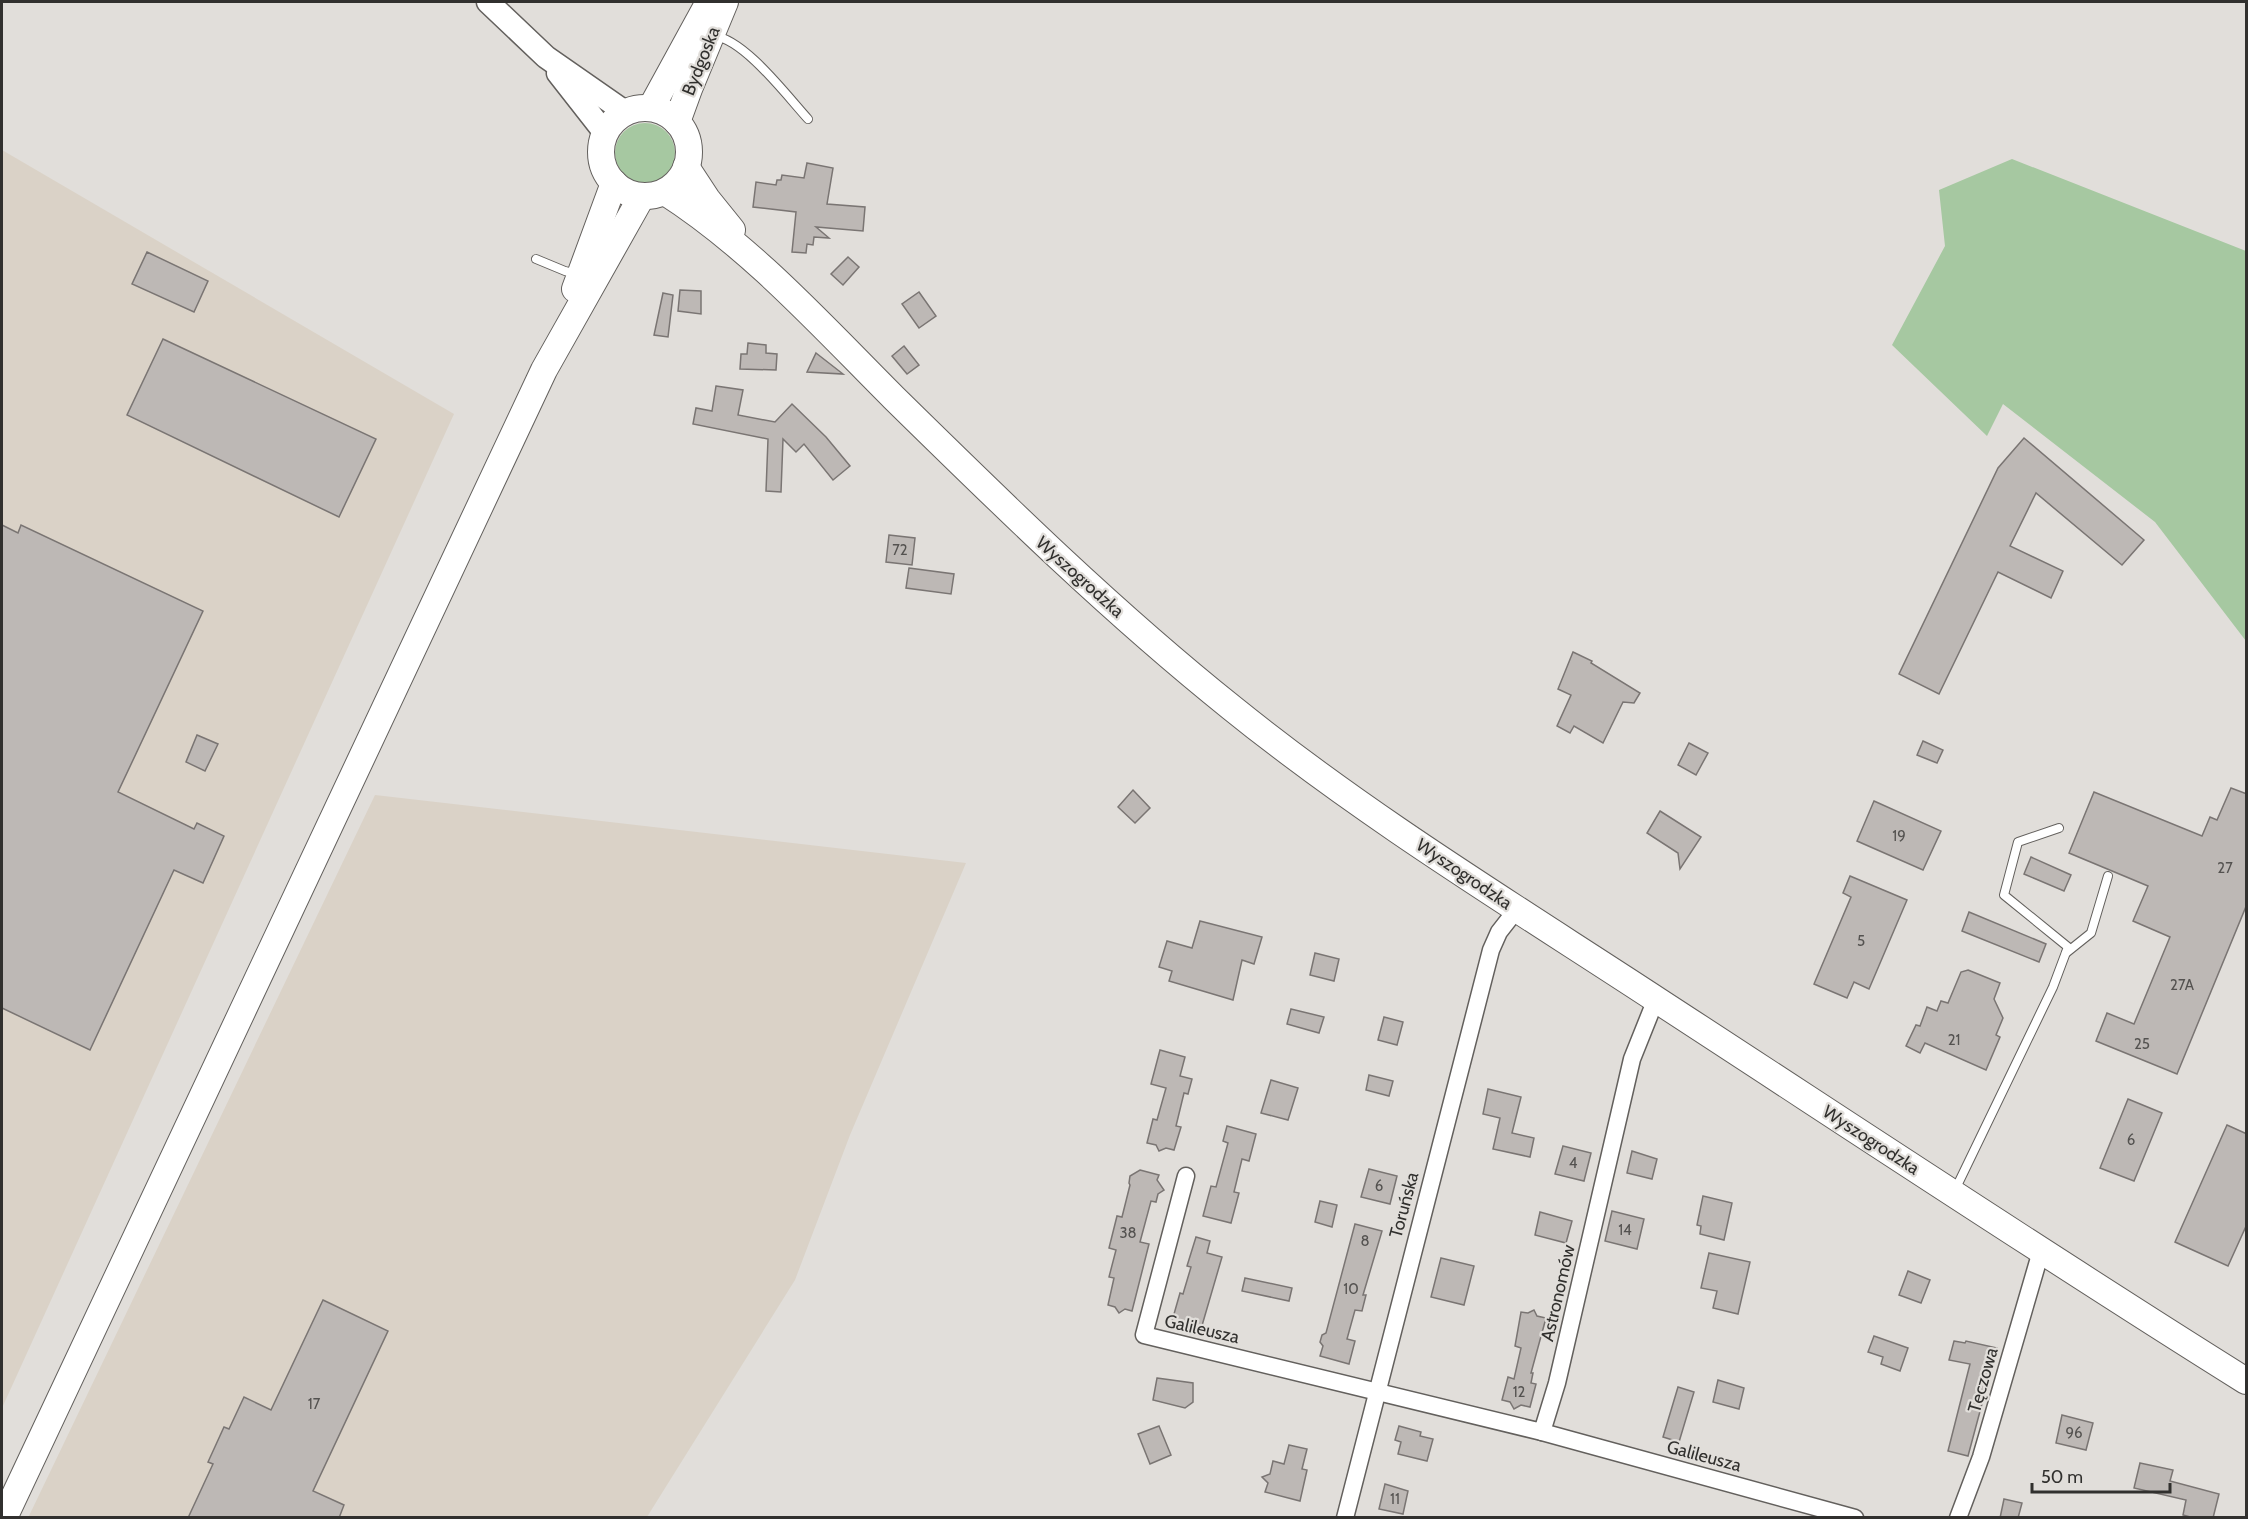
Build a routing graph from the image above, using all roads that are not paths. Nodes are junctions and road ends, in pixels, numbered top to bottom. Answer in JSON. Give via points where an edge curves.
{"nodes":[{"id":1,"x":488,"y":2,"type":"edge"},
{"id":2,"x":709,"y":2,"type":"edge"},
{"id":3,"x":725,"y":2,"type":"edge"},
{"id":4,"x":700,"y":37,"type":"junction"},
{"id":5,"x":546,"y":57,"type":"junction"},
{"id":6,"x":651,"y":108,"type":"junction"},
{"id":7,"x":625,"y":112,"type":"junction"},
{"id":8,"x":808,"y":119,"type":"dead end"},
{"id":9,"x":677,"y":122,"type":"junction"},
{"id":10,"x":605,"y":133,"type":"junction"},
{"id":11,"x":687,"y":167,"type":"junction"},
{"id":12,"x":614,"y":183,"type":"junction"},
{"id":13,"x":653,"y":194,"type":"junction"},
{"id":14,"x":536,"y":259,"type":"dead end"},
{"id":15,"x":760,"y":266,"type":"junction"},
{"id":16,"x":589,"y":275,"type":"junction"},
{"id":17,"x":2059,"y":828,"type":"dead end"},
{"id":18,"x":2108,"y":876,"type":"dead end"},
{"id":19,"x":1517,"y":909,"type":"junction"},
{"id":20,"x":2066,"y":953,"type":"junction"},
{"id":21,"x":1656,"y":999,"type":"junction"},
{"id":22,"x":1186,"y":1176,"type":"dead end"},
{"id":23,"x":1953,"y":1193,"type":"junction"},
{"id":24,"x":2041,"y":1251,"type":"junction"},
{"id":25,"x":2247,"y":1381,"type":"edge"},
{"id":26,"x":1376,"y":1390,"type":"junction"},
{"id":27,"x":1542,"y":1432,"type":"junction"},
{"id":28,"x":4,"y":1518,"type":"edge"},
{"id":29,"x":1345,"y":1518,"type":"edge"},
{"id":30,"x":1855,"y":1518,"type":"edge"},
{"id":31,"x":1958,"y":1518,"type":"edge"}],
"edges":[{"from":1,"to":5,"type":"main road"},
{"from":2,"to":4,"type":"main road","name":"Bydgoska"},
{"from":3,"to":4,"type":"main road","name":"Bydgoska"},
{"from":4,"to":6,"type":"main road","name":"Bydgoska"},
{"from":4,"to":8,"type":"lane","via":[[722,36],[738,45]]},
{"from":4,"to":9,"type":"main road","name":"Bydgoska"},
{"from":5,"to":7,"type":"main road"},
{"from":5,"to":10,"type":"main road"},
{"from":6,"to":7,"type":"main road"},
{"from":6,"to":9,"type":"main road","via":[[667,113]]},
{"from":7,"to":10,"type":"main road"},
{"from":9,"to":11,"type":"main road","via":[[688,140]]},
{"from":10,"to":12,"type":"main road","via":[[602,161]]},
{"from":11,"to":13,"type":"main road","via":[[679,179]]},
{"from":11,"to":15,"type":"main road","name":"Wyszogrodzka"},
{"from":12,"to":13,"type":"main road","via":[[627,192]]},
{"from":12,"to":16,"type":"main road"},
{"from":13,"to":15,"type":"main road","name":"Wyszogrodzka","via":[[695,213]]},
{"from":13,"to":16,"type":"main road"},
{"from":14,"to":16,"type":"lane","via":[[565,272]]},
{"from":15,"to":19,"type":"main road","name":"Wyszogrodzka","via":[[1045,546],[1156,644],[1314,771]]},
{"from":16,"to":28,"type":"main road"},
{"from":17,"to":20,"type":"lane","via":[[2018,842],[2004,895],[2068,947]]},
{"from":18,"to":20,"type":"lane","via":[[2091,933]]},
{"from":19,"to":21,"type":"main road","name":"Wyszogrodzka"},
{"from":19,"to":26,"type":"street","name":"Toruńska","via":[[1498,932],[1491,950]]},
{"from":20,"to":23,"type":"lane"},
{"from":21,"to":23,"type":"main road","name":"Wyszogrodzka"},
{"from":21,"to":27,"type":"street","name":"Astronomów","via":[[1632,1059],[1557,1383]]},
{"from":22,"to":26,"type":"street","name":"Galileusza","via":[[1144,1335]]},
{"from":23,"to":24,"type":"main road","name":"Wyszogrodzka"},
{"from":24,"to":25,"type":"main road","name":"Wyszogrodzka"},
{"from":24,"to":31,"type":"street","name":"Tęczowa","via":[[1981,1457]]},
{"from":26,"to":27,"type":"street"},
{"from":26,"to":29,"type":"street","name":"Toruńska"},
{"from":27,"to":30,"type":"street","name":"Galileusza"}]}
